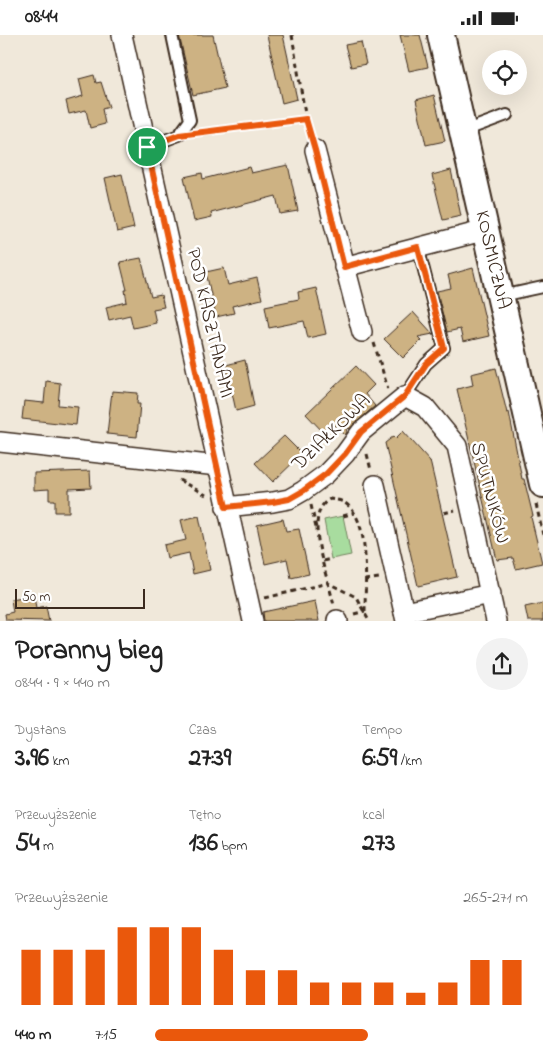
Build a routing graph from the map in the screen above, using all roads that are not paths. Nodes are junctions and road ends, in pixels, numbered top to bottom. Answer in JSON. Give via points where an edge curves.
{"nodes":[{"id":1,"x":122,"y":35,"type":"edge"},
{"id":2,"x":172,"y":35,"type":"edge"},
{"id":3,"x":441,"y":35,"type":"edge"},
{"id":4,"x":507,"y":115,"type":"dead end"},
{"id":5,"x":463,"y":132,"type":"junction"},
{"id":6,"x":147,"y":147,"type":"junction"},
{"id":7,"x":315,"y":150,"type":"road end"},
{"id":8,"x":486,"y":230,"type":"junction"},
{"id":9,"x":418,"y":247,"type":"junction"},
{"id":10,"x":344,"y":267,"type":"junction"},
{"id":11,"x":543,"y":287,"type":"edge"},
{"id":12,"x":500,"y":296,"type":"junction"},
{"id":13,"x":362,"y":332,"type":"road end"},
{"id":14,"x":405,"y":396,"type":"junction"},
{"id":15,"x":0,"y":442,"type":"edge"},
{"id":16,"x":218,"y":465,"type":"junction"},
{"id":17,"x":375,"y":485,"type":"road end"},
{"id":18,"x":543,"y":485,"type":"edge"},
{"id":19,"x":226,"y":507,"type":"junction"},
{"id":20,"x":490,"y":594,"type":"junction"},
{"id":21,"x":405,"y":616,"type":"edge"},
{"id":22,"x":253,"y":621,"type":"edge"},
{"id":23,"x":496,"y":621,"type":"edge"}],
"edges":[{"from":1,"to":6,"type":"street","name":"POD KASZTANAMI"},
{"from":2,"to":6,"type":"lane","via":[[190,120],[179,135]]},
{"from":3,"to":5,"type":"street","name":"KOSMICZNA"},
{"from":4,"to":5,"type":"lane"},
{"from":5,"to":8,"type":"street","name":"KOSMICZNA"},
{"from":6,"to":16,"type":"street","name":"POD KASZTANAMI"},
{"from":7,"to":10,"type":"street"},
{"from":8,"to":9,"type":"street"},
{"from":8,"to":12,"type":"street","name":"KOSMICZNA"},
{"from":9,"to":10,"type":"street"},
{"from":9,"to":14,"type":"lane","name":"DZIAŁKOWA","via":[[444,348],[426,364]]},
{"from":10,"to":13,"type":"street"},
{"from":11,"to":12,"type":"lane"},
{"from":12,"to":18,"type":"street","name":"KOSMICZNA"},
{"from":14,"to":19,"type":"street","name":"DZIAŁKOWA","via":[[361,432],[326,474],[303,491],[289,499]]},
{"from":14,"to":20,"type":"street","name":"SPUTNIKÓW","via":[[425,407],[457,446]]},
{"from":15,"to":16,"type":"street"},
{"from":16,"to":19,"type":"street","name":"POD KASZTANAMI"},
{"from":17,"to":21,"type":"street"},
{"from":19,"to":22,"type":"street","name":"POD KASZTANAMI"},
{"from":20,"to":21,"type":"street"},
{"from":20,"to":23,"type":"street","name":"SPUTNIKÓW"}]}
